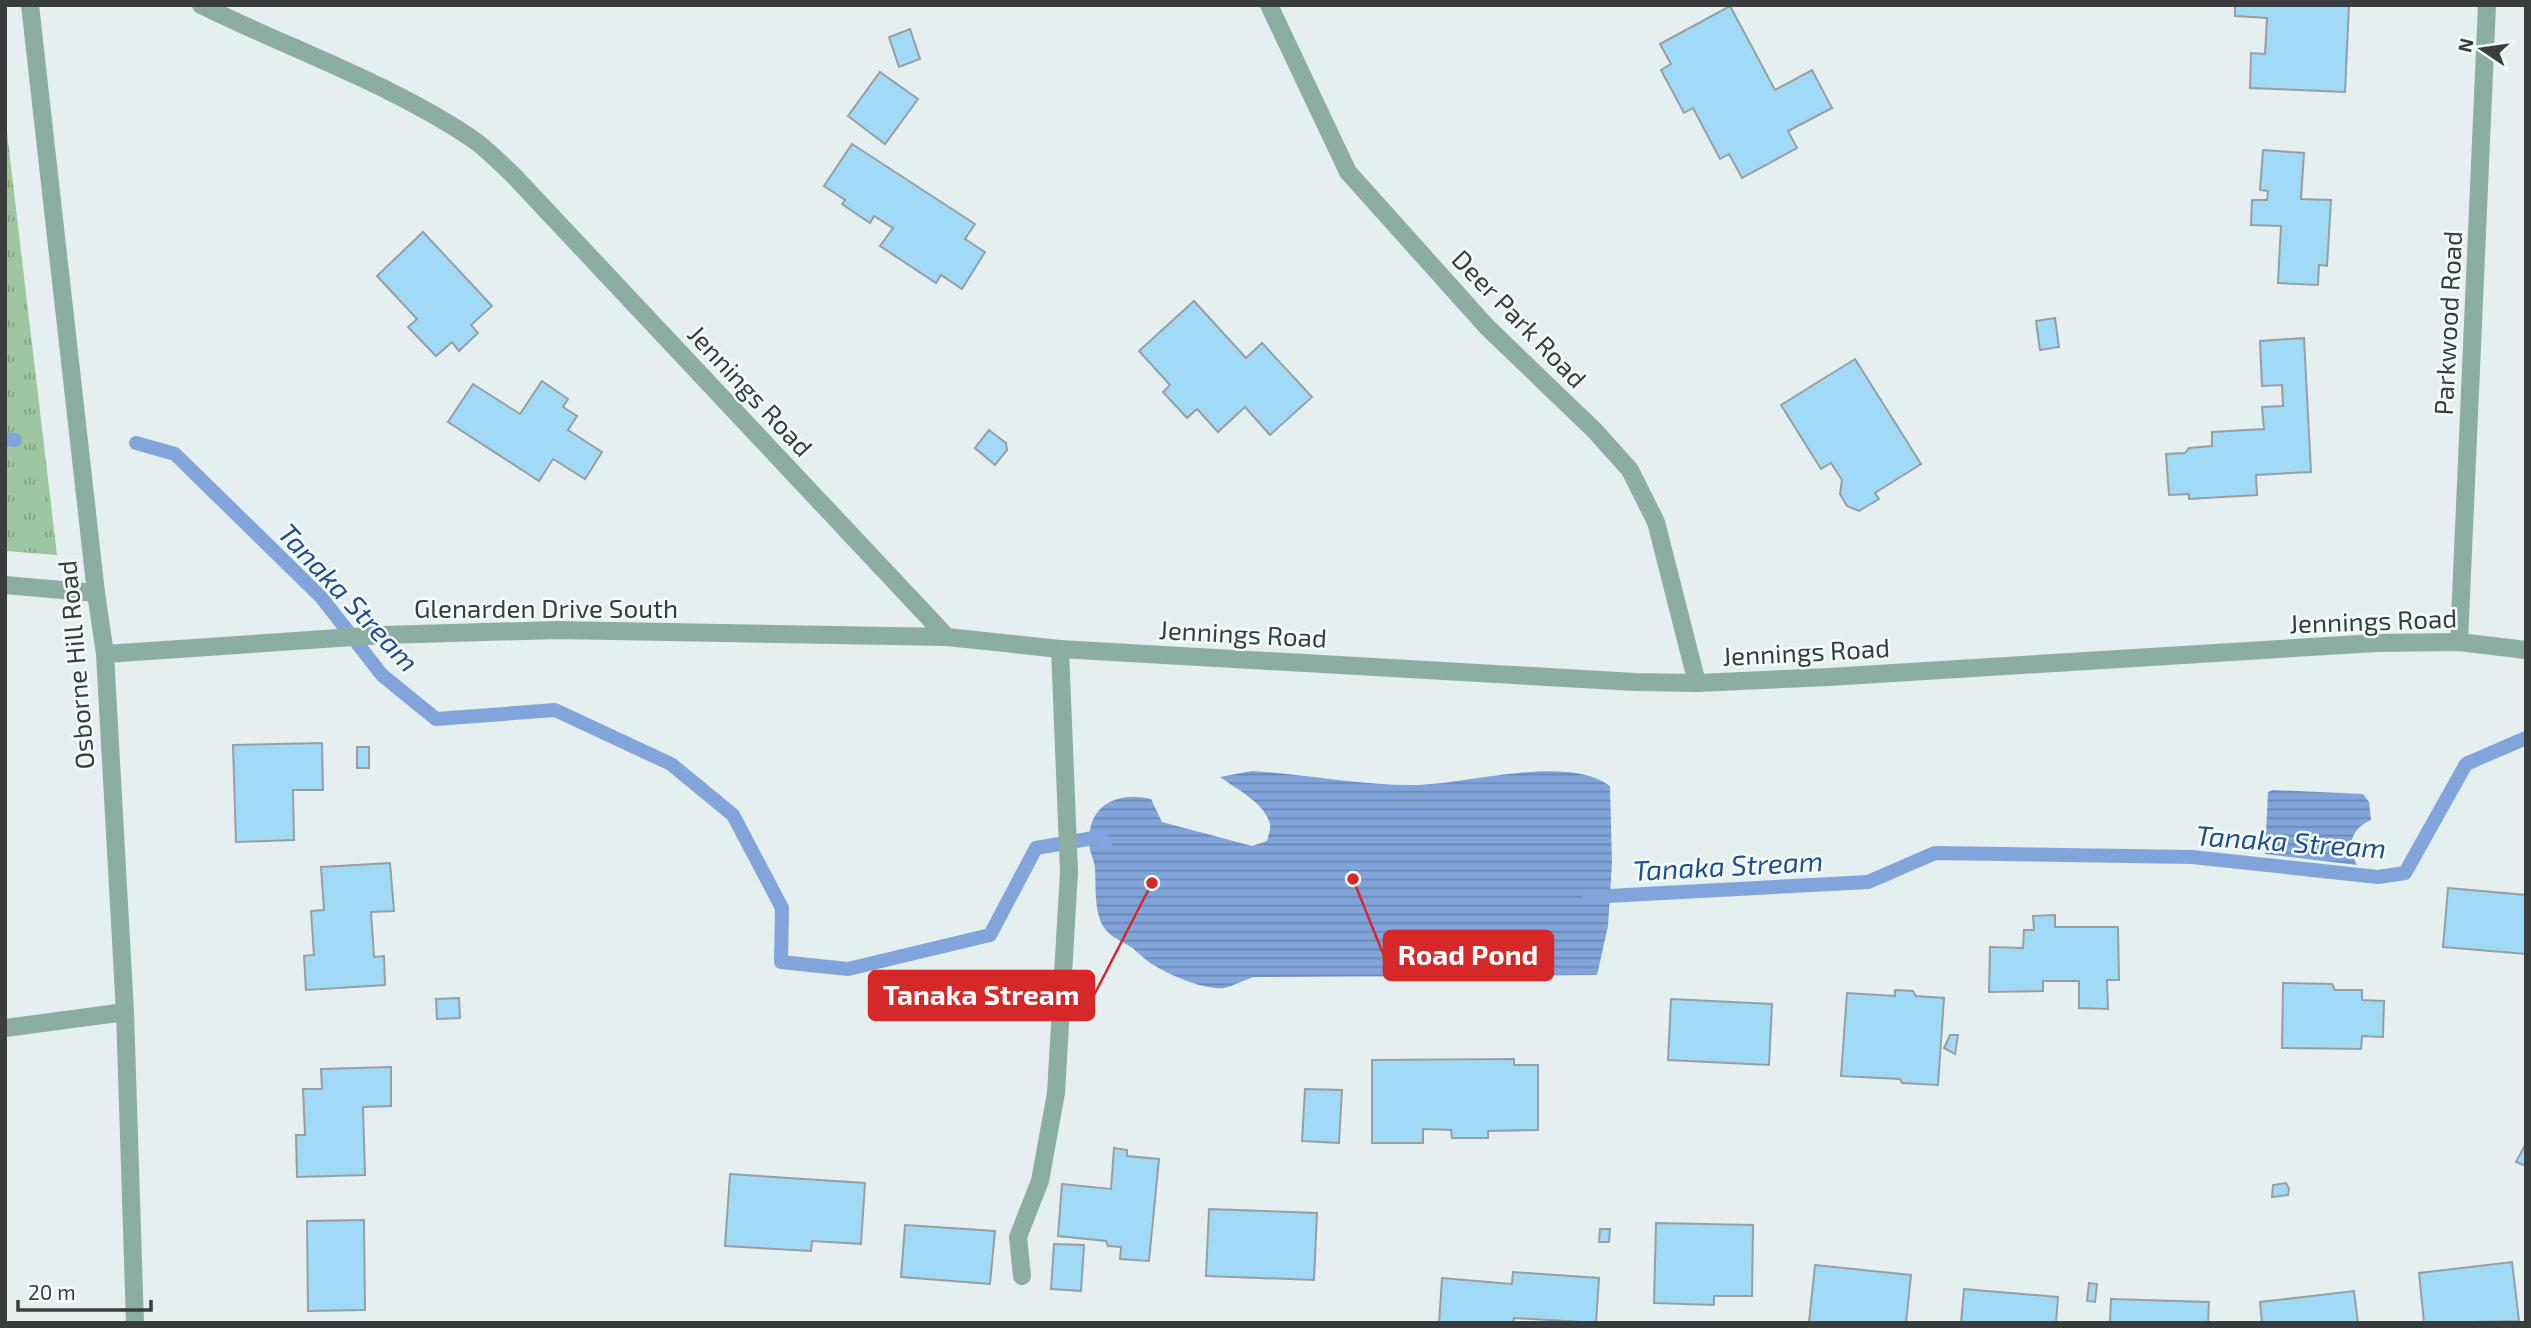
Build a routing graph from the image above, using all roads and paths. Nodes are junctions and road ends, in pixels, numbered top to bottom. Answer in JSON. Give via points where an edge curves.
{"nodes":[{"id":1,"x":30,"y":5,"type":"edge"},
{"id":2,"x":201,"y":5,"type":"edge"},
{"id":3,"x":1269,"y":5,"type":"edge"},
{"id":4,"x":2487,"y":5,"type":"edge"},
{"id":5,"x":5,"y":585,"type":"edge"},
{"id":6,"x":96,"y":593,"type":"junction"},
{"id":7,"x":947,"y":637,"type":"junction"},
{"id":8,"x":2459,"y":642,"type":"junction"},
{"id":9,"x":1060,"y":649,"type":"junction"},
{"id":10,"x":2526,"y":650,"type":"edge"},
{"id":11,"x":105,"y":654,"type":"junction"},
{"id":12,"x":1697,"y":683,"type":"junction"},
{"id":13,"x":125,"y":1012,"type":"junction"},
{"id":14,"x":5,"y":1028,"type":"edge"},
{"id":15,"x":1022,"y":1276,"type":"dead end"},
{"id":16,"x":135,"y":1323,"type":"edge"}],
"edges":[{"from":1,"to":6,"type":"street","name":"Osborne Hill Road"},
{"from":2,"to":7,"type":"street","name":"Jennings Road","via":[[407,99],[476,142],[514,176]]},
{"from":3,"to":12,"type":"street","name":"Deer Park Road","via":[[1348,172],[1487,327],[1630,470],[1656,522]]},
{"from":4,"to":8,"type":"street","name":"Parkwood Road"},
{"from":5,"to":6,"type":"street"},
{"from":6,"to":11,"type":"street","name":"Osborne Hill Road"},
{"from":7,"to":9,"type":"street","name":"Jennings Road"},
{"from":7,"to":11,"type":"street","name":"Glenarden Drive South","via":[[556,630],[383,635]]},
{"from":8,"to":10,"type":"street","name":"Jennings Road"},
{"from":8,"to":12,"type":"street","name":"Jennings Road","via":[[2375,642]]},
{"from":9,"to":12,"type":"street","name":"Jennings Road"},
{"from":9,"to":15,"type":"street","via":[[1069,866],[1056,1093],[1040,1181],[1018,1237]]},
{"from":11,"to":13,"type":"street","name":"Osborne Hill Road"},
{"from":13,"to":14,"type":"street"},
{"from":13,"to":16,"type":"street","name":"Osborne Hill Road"}]}
